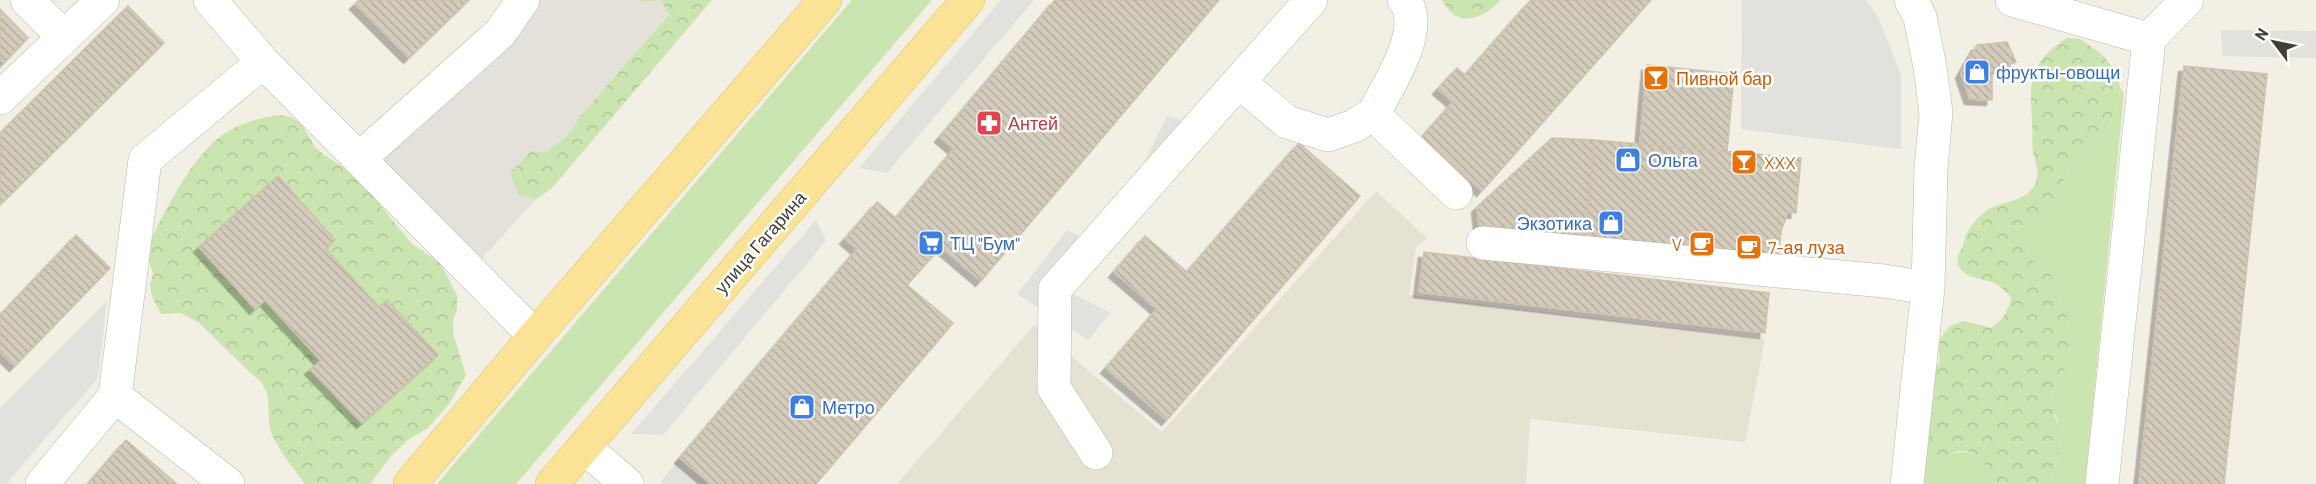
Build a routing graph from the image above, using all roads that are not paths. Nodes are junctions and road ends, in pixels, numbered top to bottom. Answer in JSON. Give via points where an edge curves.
{"nodes":[{"id":1,"x":27,"y":0,"type":"edge"},
{"id":2,"x":103,"y":0,"type":"edge"},
{"id":3,"x":210,"y":0,"type":"edge"},
{"id":4,"x":523,"y":0,"type":"edge"},
{"id":5,"x":825,"y":0,"type":"edge"},
{"id":6,"x":968,"y":0,"type":"edge"},
{"id":7,"x":1311,"y":0,"type":"edge"},
{"id":8,"x":1404,"y":0,"type":"edge"},
{"id":9,"x":1911,"y":0,"type":"edge"},
{"id":10,"x":2012,"y":0,"type":"edge"},
{"id":11,"x":2187,"y":0,"type":"edge"},
{"id":12,"x":64,"y":37,"type":"junction"},
{"id":13,"x":2149,"y":39,"type":"junction"},
{"id":14,"x":263,"y":62,"type":"junction"},
{"id":15,"x":1239,"y":82,"type":"junction"},
{"id":16,"x":0,"y":98,"type":"edge"},
{"id":17,"x":1373,"y":114,"type":"junction"},
{"id":18,"x":359,"y":159,"type":"junction"},
{"id":19,"x":1456,"y":193,"type":"dead end"},
{"id":20,"x":1483,"y":243,"type":"dead end"},
{"id":21,"x":1928,"y":288,"type":"junction"},
{"id":22,"x":535,"y":336,"type":"junction"},
{"id":23,"x":115,"y":396,"type":"junction"},
{"id":24,"x":584,"y":447,"type":"junction"},
{"id":25,"x":1096,"y":453,"type":"dead end"},
{"id":26,"x":42,"y":484,"type":"edge"},
{"id":27,"x":228,"y":484,"type":"edge"},
{"id":28,"x":410,"y":484,"type":"edge"},
{"id":29,"x":552,"y":484,"type":"edge"},
{"id":30,"x":627,"y":484,"type":"edge"},
{"id":31,"x":1907,"y":484,"type":"edge"},
{"id":32,"x":2102,"y":484,"type":"edge"}],
"edges":[{"from":1,"to":12,"type":"street"},
{"from":2,"to":12,"type":"street"},
{"from":3,"to":14,"type":"street"},
{"from":4,"to":18,"type":"street","via":[[500,33]]},
{"from":5,"to":22,"type":"main road"},
{"from":6,"to":24,"type":"main road","name":"улица Гагарина"},
{"from":7,"to":15,"type":"street"},
{"from":8,"to":17,"type":"street","via":[[1412,24],[1402,60]]},
{"from":9,"to":21,"type":"street","via":[[1920,17],[1936,113]]},
{"from":10,"to":13,"type":"street"},
{"from":11,"to":13,"type":"street"},
{"from":12,"to":16,"type":"street"},
{"from":13,"to":32,"type":"street"},
{"from":14,"to":18,"type":"street"},
{"from":14,"to":23,"type":"street","via":[[145,160]]},
{"from":15,"to":17,"type":"street","via":[[1287,122],[1328,135]]},
{"from":15,"to":25,"type":"street","via":[[1055,289],[1054,388]]},
{"from":17,"to":19,"type":"street"},
{"from":18,"to":22,"type":"street"},
{"from":20,"to":21,"type":"street"},
{"from":21,"to":31,"type":"street"},
{"from":22,"to":28,"type":"main road"},
{"from":23,"to":26,"type":"street"},
{"from":23,"to":27,"type":"street"},
{"from":24,"to":29,"type":"main road","name":"улица Гагарина"},
{"from":24,"to":30,"type":"street"}]}
